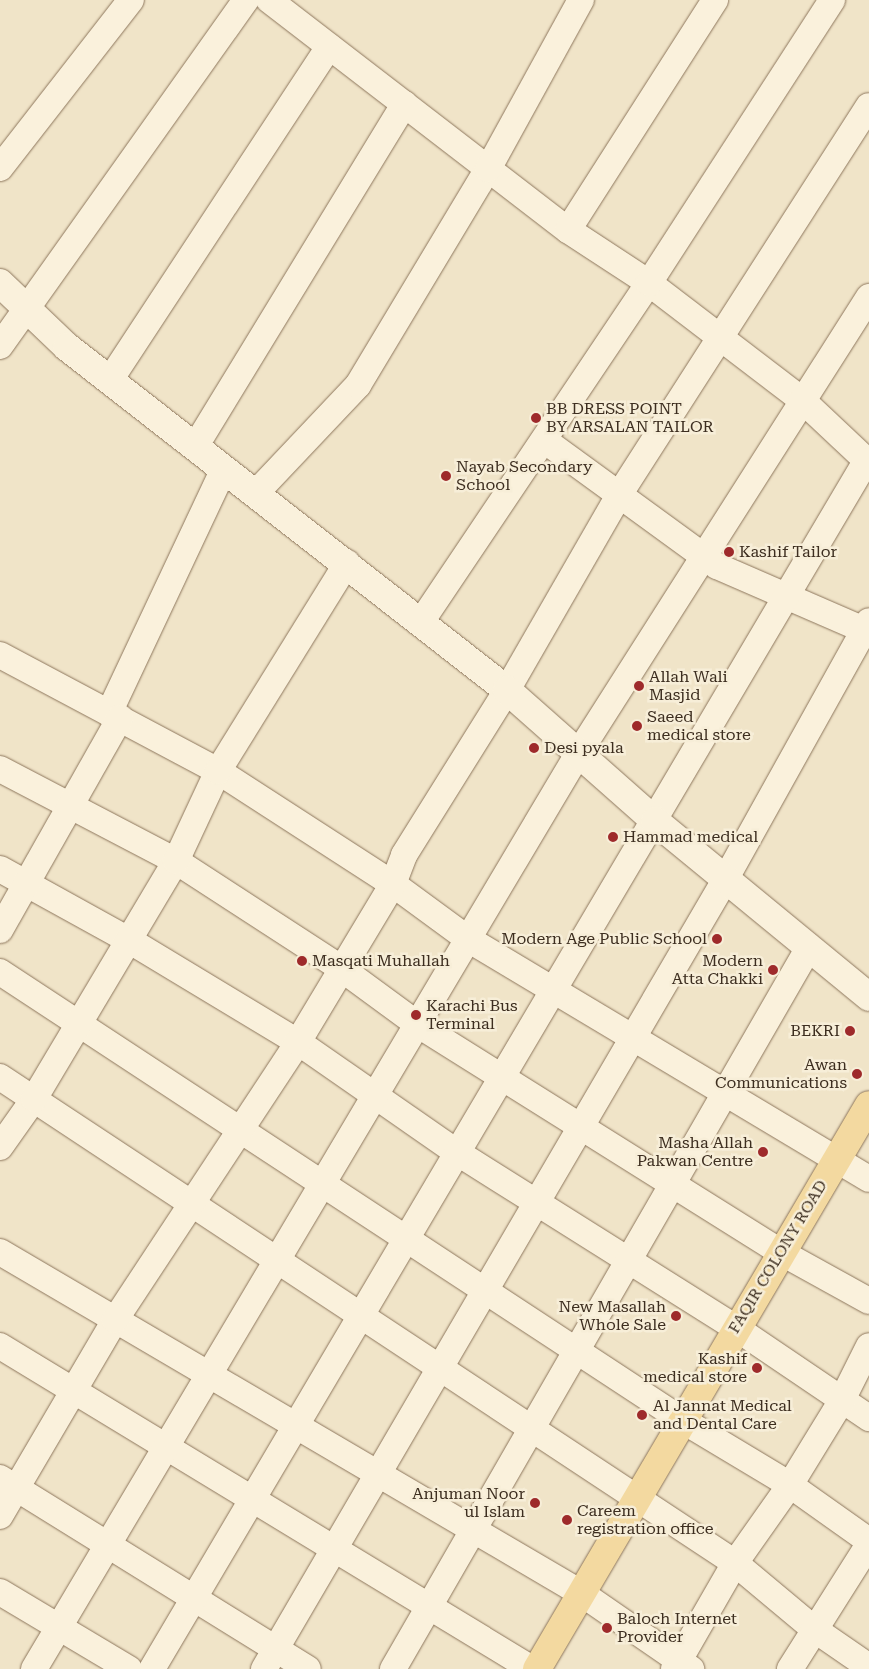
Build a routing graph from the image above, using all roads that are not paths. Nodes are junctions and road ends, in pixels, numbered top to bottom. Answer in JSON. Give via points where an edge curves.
{"nodes":[{"id":1,"x":131,"y":0,"type":"edge"},
{"id":2,"x":246,"y":0,"type":"edge"},
{"id":3,"x":269,"y":0,"type":"edge"},
{"id":4,"x":581,"y":0,"type":"edge"},
{"id":5,"x":715,"y":0,"type":"edge"},
{"id":6,"x":832,"y":0,"type":"edge"},
{"id":7,"x":329,"y":46,"type":"junction"},
{"id":8,"x":404,"y":104,"type":"junction"},
{"id":9,"x":869,"y":106,"type":"edge"},
{"id":10,"x":0,"y":168,"type":"edge"},
{"id":11,"x":488,"y":169,"type":"junction"},
{"id":12,"x":568,"y":230,"type":"junction"},
{"id":13,"x":0,"y":283,"type":"edge"},
{"id":14,"x":649,"y":283,"type":"junction"},
{"id":15,"x":869,"y":297,"type":"edge"},
{"id":16,"x":28,"y":310,"type":"junction"},
{"id":17,"x":719,"y":337,"type":"junction"},
{"id":18,"x":0,"y":346,"type":"edge"},
{"id":19,"x":110,"y":380,"type":"junction"},
{"id":20,"x":802,"y":400,"type":"junction"},
{"id":21,"x":544,"y":440,"type":"junction"},
{"id":22,"x":195,"y":447,"type":"junction"},
{"id":23,"x":868,"y":462,"type":"edge"},
{"id":24,"x":224,"y":469,"type":"junction"},
{"id":25,"x":255,"y":494,"type":"junction"},
{"id":26,"x":620,"y":495,"type":"junction"},
{"id":27,"x":704,"y":557,"type":"junction"},
{"id":28,"x":347,"y":563,"type":"junction"},
{"id":29,"x":786,"y":596,"type":"junction"},
{"id":30,"x":421,"y":622,"type":"junction"},
{"id":31,"x":867,"y":628,"type":"edge"},
{"id":32,"x":0,"y":655,"type":"edge"},
{"id":33,"x":507,"y":690,"type":"junction"},
{"id":34,"x":115,"y":715,"type":"junction"},
{"id":35,"x":578,"y":754,"type":"junction"},
{"id":36,"x":0,"y":769,"type":"edge"},
{"id":37,"x":218,"y":771,"type":"junction"},
{"id":38,"x":71,"y":806,"type":"junction"},
{"id":39,"x":654,"y":821,"type":"junction"},
{"id":40,"x":176,"y":861,"type":"junction"},
{"id":41,"x":0,"y":869,"type":"edge"},
{"id":42,"x":726,"y":880,"type":"junction"},
{"id":43,"x":26,"y":884,"type":"junction"},
{"id":44,"x":393,"y":884,"type":"junction"},
{"id":45,"x":0,"y":930,"type":"edge"},
{"id":46,"x":128,"y":938,"type":"junction"},
{"id":47,"x":468,"y":939,"type":"junction"},
{"id":48,"x":808,"y":949,"type":"junction"},
{"id":49,"x":342,"y":969,"type":"junction"},
{"id":50,"x":0,"y":972,"type":"edge"},
{"id":51,"x":554,"y":991,"type":"junction"},
{"id":52,"x":869,"y":997,"type":"edge"},
{"id":53,"x":80,"y":1022,"type":"junction"},
{"id":54,"x":417,"y":1024,"type":"junction"},
{"id":55,"x":633,"y":1038,"type":"junction"},
{"id":56,"x":298,"y":1042,"type":"junction"},
{"id":57,"x":0,"y":1077,"type":"edge"},
{"id":58,"x":503,"y":1078,"type":"junction"},
{"id":59,"x":726,"y":1092,"type":"junction"},
{"id":60,"x":376,"y":1096,"type":"junction"},
{"id":61,"x":34,"y":1098,"type":"junction"},
{"id":62,"x":869,"y":1105,"type":"edge"},
{"id":63,"x":581,"y":1127,"type":"junction"},
{"id":64,"x":241,"y":1132,"type":"junction"},
{"id":65,"x":0,"y":1147,"type":"edge"},
{"id":66,"x":458,"y":1153,"type":"junction"},
{"id":67,"x":838,"y":1158,"type":"junction"},
{"id":68,"x":869,"y":1179,"type":"edge"},
{"id":69,"x":322,"y":1184,"type":"junction"},
{"id":70,"x":673,"y":1184,"type":"junction"},
{"id":71,"x":537,"y":1203,"type":"junction"},
{"id":72,"x":190,"y":1204,"type":"junction"},
{"id":73,"x":407,"y":1239,"type":"junction"},
{"id":74,"x":0,"y":1252,"type":"edge"},
{"id":75,"x":782,"y":1253,"type":"junction"},
{"id":76,"x":628,"y":1261,"type":"junction"},
{"id":77,"x":276,"y":1262,"type":"junction"},
{"id":78,"x":486,"y":1291,"type":"junction"},
{"id":79,"x":869,"y":1301,"type":"edge"},
{"id":80,"x":361,"y":1318,"type":"junction"},
{"id":81,"x":115,"y":1320,"type":"junction"},
{"id":82,"x":736,"y":1328,"type":"junction"},
{"id":83,"x":0,"y":1346,"type":"edge"},
{"id":84,"x":869,"y":1346,"type":"edge"},
{"id":85,"x":577,"y":1351,"type":"junction"},
{"id":86,"x":440,"y":1370,"type":"junction"},
{"id":87,"x":209,"y":1374,"type":"junction"},
{"id":88,"x":74,"y":1391,"type":"junction"},
{"id":89,"x":842,"y":1400,"type":"junction"},
{"id":90,"x":869,"y":1418,"type":"edge"},
{"id":91,"x":682,"y":1420,"type":"junction"},
{"id":92,"x":296,"y":1426,"type":"junction"},
{"id":93,"x":531,"y":1431,"type":"junction"},
{"id":94,"x":166,"y":1447,"type":"junction"},
{"id":95,"x":378,"y":1474,"type":"junction"},
{"id":96,"x":8,"y":1483,"type":"edge"},
{"id":97,"x":790,"y":1485,"type":"junction"},
{"id":98,"x":253,"y":1499,"type":"junction"},
{"id":99,"x":635,"y":1500,"type":"junction"},
{"id":100,"x":0,"y":1516,"type":"edge"},
{"id":101,"x":473,"y":1530,"type":"junction"},
{"id":102,"x":869,"y":1543,"type":"edge"},
{"id":103,"x":108,"y":1544,"type":"junction"},
{"id":104,"x":335,"y":1549,"type":"junction"},
{"id":105,"x":735,"y":1563,"type":"junction"},
{"id":106,"x":0,"y":1592,"type":"edge"},
{"id":107,"x":581,"y":1593,"type":"junction"},
{"id":108,"x":194,"y":1598,"type":"junction"},
{"id":109,"x":430,"y":1606,"type":"junction"},
{"id":110,"x":58,"y":1627,"type":"junction"},
{"id":111,"x":814,"y":1629,"type":"junction"},
{"id":112,"x":270,"y":1659,"type":"edge"},
{"id":113,"x":681,"y":1666,"type":"edge"},
{"id":114,"x":869,"y":1667,"type":"edge"},
{"id":115,"x":34,"y":1669,"type":"edge"},
{"id":116,"x":129,"y":1669,"type":"edge"},
{"id":117,"x":152,"y":1669,"type":"edge"},
{"id":118,"x":308,"y":1669,"type":"edge"},
{"id":119,"x":393,"y":1669,"type":"edge"},
{"id":120,"x":532,"y":1669,"type":"edge"},
{"id":121,"x":537,"y":1669,"type":"edge"},
{"id":122,"x":790,"y":1669,"type":"edge"}],
"edges":[{"from":1,"to":10,"type":"street"},
{"from":2,"to":16,"type":"street"},
{"from":3,"to":7,"type":"street"},
{"from":4,"to":11,"type":"street"},
{"from":5,"to":12,"type":"street"},
{"from":6,"to":14,"type":"street"},
{"from":7,"to":8,"type":"street"},
{"from":7,"to":19,"type":"street"},
{"from":8,"to":11,"type":"street"},
{"from":8,"to":22,"type":"street"},
{"from":9,"to":17,"type":"street"},
{"from":11,"to":12,"type":"street"},
{"from":11,"to":25,"type":"street","via":[[358,385]]},
{"from":12,"to":14,"type":"street"},
{"from":13,"to":16,"type":"main road"},
{"from":14,"to":17,"type":"street"},
{"from":14,"to":21,"type":"street"},
{"from":15,"to":20,"type":"street"},
{"from":16,"to":18,"type":"street"},
{"from":16,"to":19,"type":"main road"},
{"from":17,"to":20,"type":"street"},
{"from":17,"to":26,"type":"street"},
{"from":19,"to":22,"type":"main road"},
{"from":20,"to":23,"type":"street"},
{"from":20,"to":27,"type":"street"},
{"from":21,"to":26,"type":"street"},
{"from":21,"to":30,"type":"street"},
{"from":22,"to":24,"type":"main road"},
{"from":23,"to":29,"type":"street"},
{"from":24,"to":25,"type":"main road"},
{"from":24,"to":34,"type":"street"},
{"from":25,"to":28,"type":"main road"},
{"from":26,"to":27,"type":"street"},
{"from":26,"to":33,"type":"street"},
{"from":27,"to":29,"type":"street","via":[[716,566]]},
{"from":27,"to":35,"type":"street"},
{"from":28,"to":30,"type":"main road"},
{"from":28,"to":37,"type":"street"},
{"from":29,"to":31,"type":"street"},
{"from":29,"to":39,"type":"street"},
{"from":30,"to":33,"type":"main road"},
{"from":31,"to":42,"type":"street"},
{"from":32,"to":34,"type":"street"},
{"from":33,"to":35,"type":"main road"},
{"from":33,"to":44,"type":"street","via":[[404,855]]},
{"from":34,"to":37,"type":"street"},
{"from":34,"to":38,"type":"street"},
{"from":35,"to":39,"type":"main road"},
{"from":35,"to":47,"type":"street"},
{"from":36,"to":38,"type":"street"},
{"from":37,"to":40,"type":"street"},
{"from":37,"to":44,"type":"street"},
{"from":38,"to":40,"type":"street"},
{"from":38,"to":43,"type":"street"},
{"from":39,"to":42,"type":"main road"},
{"from":39,"to":51,"type":"street"},
{"from":40,"to":46,"type":"street"},
{"from":40,"to":49,"type":"street"},
{"from":41,"to":43,"type":"street"},
{"from":42,"to":48,"type":"main road"},
{"from":42,"to":55,"type":"street"},
{"from":43,"to":45,"type":"street"},
{"from":43,"to":46,"type":"street"},
{"from":44,"to":47,"type":"street"},
{"from":44,"to":49,"type":"street"},
{"from":46,"to":53,"type":"street"},
{"from":46,"to":56,"type":"street"},
{"from":47,"to":51,"type":"street"},
{"from":47,"to":54,"type":"street"},
{"from":48,"to":52,"type":"main road"},
{"from":48,"to":59,"type":"street"},
{"from":49,"to":54,"type":"street"},
{"from":49,"to":56,"type":"street"},
{"from":50,"to":53,"type":"street"},
{"from":51,"to":55,"type":"street"},
{"from":51,"to":58,"type":"street"},
{"from":53,"to":61,"type":"street"},
{"from":53,"to":64,"type":"street"},
{"from":54,"to":58,"type":"street"},
{"from":54,"to":60,"type":"street"},
{"from":55,"to":59,"type":"street"},
{"from":55,"to":63,"type":"street"},
{"from":56,"to":60,"type":"street"},
{"from":56,"to":64,"type":"street"},
{"from":57,"to":61,"type":"street"},
{"from":58,"to":63,"type":"street"},
{"from":58,"to":66,"type":"street"},
{"from":59,"to":67,"type":"street"},
{"from":59,"to":70,"type":"street"},
{"from":60,"to":66,"type":"street"},
{"from":60,"to":69,"type":"street"},
{"from":61,"to":65,"type":"street"},
{"from":61,"to":72,"type":"street"},
{"from":62,"to":67,"type":"main road","name":"FAQIR COLONY ROAD"},
{"from":63,"to":70,"type":"street"},
{"from":63,"to":71,"type":"street"},
{"from":64,"to":69,"type":"street"},
{"from":64,"to":72,"type":"street"},
{"from":66,"to":71,"type":"street"},
{"from":66,"to":73,"type":"street"},
{"from":67,"to":68,"type":"street"},
{"from":67,"to":75,"type":"main road","name":"FAQIR COLONY ROAD"},
{"from":69,"to":73,"type":"street"},
{"from":69,"to":77,"type":"street"},
{"from":70,"to":75,"type":"street"},
{"from":70,"to":76,"type":"street"},
{"from":71,"to":76,"type":"street"},
{"from":71,"to":78,"type":"street"},
{"from":72,"to":77,"type":"street"},
{"from":72,"to":81,"type":"street"},
{"from":73,"to":78,"type":"street"},
{"from":73,"to":80,"type":"street"},
{"from":74,"to":81,"type":"street"},
{"from":75,"to":79,"type":"street"},
{"from":75,"to":82,"type":"main road","name":"FAQIR COLONY ROAD"},
{"from":76,"to":82,"type":"street"},
{"from":76,"to":85,"type":"street"},
{"from":77,"to":80,"type":"street"},
{"from":77,"to":87,"type":"street"},
{"from":78,"to":85,"type":"street"},
{"from":78,"to":86,"type":"street"},
{"from":80,"to":86,"type":"street"},
{"from":80,"to":92,"type":"street"},
{"from":81,"to":87,"type":"street"},
{"from":81,"to":88,"type":"street"},
{"from":82,"to":89,"type":"street"},
{"from":82,"to":91,"type":"main road","name":"FAQIR COLONY ROAD"},
{"from":83,"to":88,"type":"street"},
{"from":84,"to":89,"type":"street"},
{"from":85,"to":91,"type":"street"},
{"from":85,"to":93,"type":"street"},
{"from":86,"to":93,"type":"street"},
{"from":86,"to":95,"type":"street"},
{"from":87,"to":92,"type":"street"},
{"from":87,"to":94,"type":"street"},
{"from":88,"to":94,"type":"street"},
{"from":88,"to":96,"type":"street"},
{"from":89,"to":90,"type":"street"},
{"from":89,"to":97,"type":"street"},
{"from":91,"to":97,"type":"street"},
{"from":91,"to":99,"type":"main road","name":"FAQIR COLONY ROAD"},
{"from":92,"to":95,"type":"street"},
{"from":92,"to":98,"type":"street"},
{"from":93,"to":99,"type":"street"},
{"from":93,"to":101,"type":"street"},
{"from":94,"to":98,"type":"street"},
{"from":94,"to":103,"type":"street"},
{"from":95,"to":101,"type":"street"},
{"from":95,"to":104,"type":"street"},
{"from":96,"to":100,"type":"street"},
{"from":96,"to":103,"type":"street"},
{"from":97,"to":102,"type":"street"},
{"from":97,"to":105,"type":"street"},
{"from":98,"to":104,"type":"street"},
{"from":98,"to":108,"type":"street"},
{"from":99,"to":105,"type":"street"},
{"from":99,"to":107,"type":"main road","name":"FAQIR COLONY ROAD"},
{"from":101,"to":107,"type":"street"},
{"from":101,"to":109,"type":"street"},
{"from":102,"to":111,"type":"street"},
{"from":103,"to":108,"type":"street"},
{"from":103,"to":110,"type":"street"},
{"from":104,"to":109,"type":"street"},
{"from":104,"to":112,"type":"street"},
{"from":105,"to":111,"type":"street"},
{"from":105,"to":113,"type":"street"},
{"from":106,"to":110,"type":"street"},
{"from":107,"to":113,"type":"street"},
{"from":107,"to":121,"type":"main road","name":"FAQIR COLONY ROAD"},
{"from":108,"to":112,"type":"street"},
{"from":108,"to":117,"type":"street"},
{"from":109,"to":119,"type":"street"},
{"from":109,"to":120,"type":"street"},
{"from":110,"to":115,"type":"street"},
{"from":110,"to":116,"type":"street"},
{"from":111,"to":114,"type":"street"},
{"from":111,"to":122,"type":"street"},
{"from":112,"to":118,"type":"street"}]}
